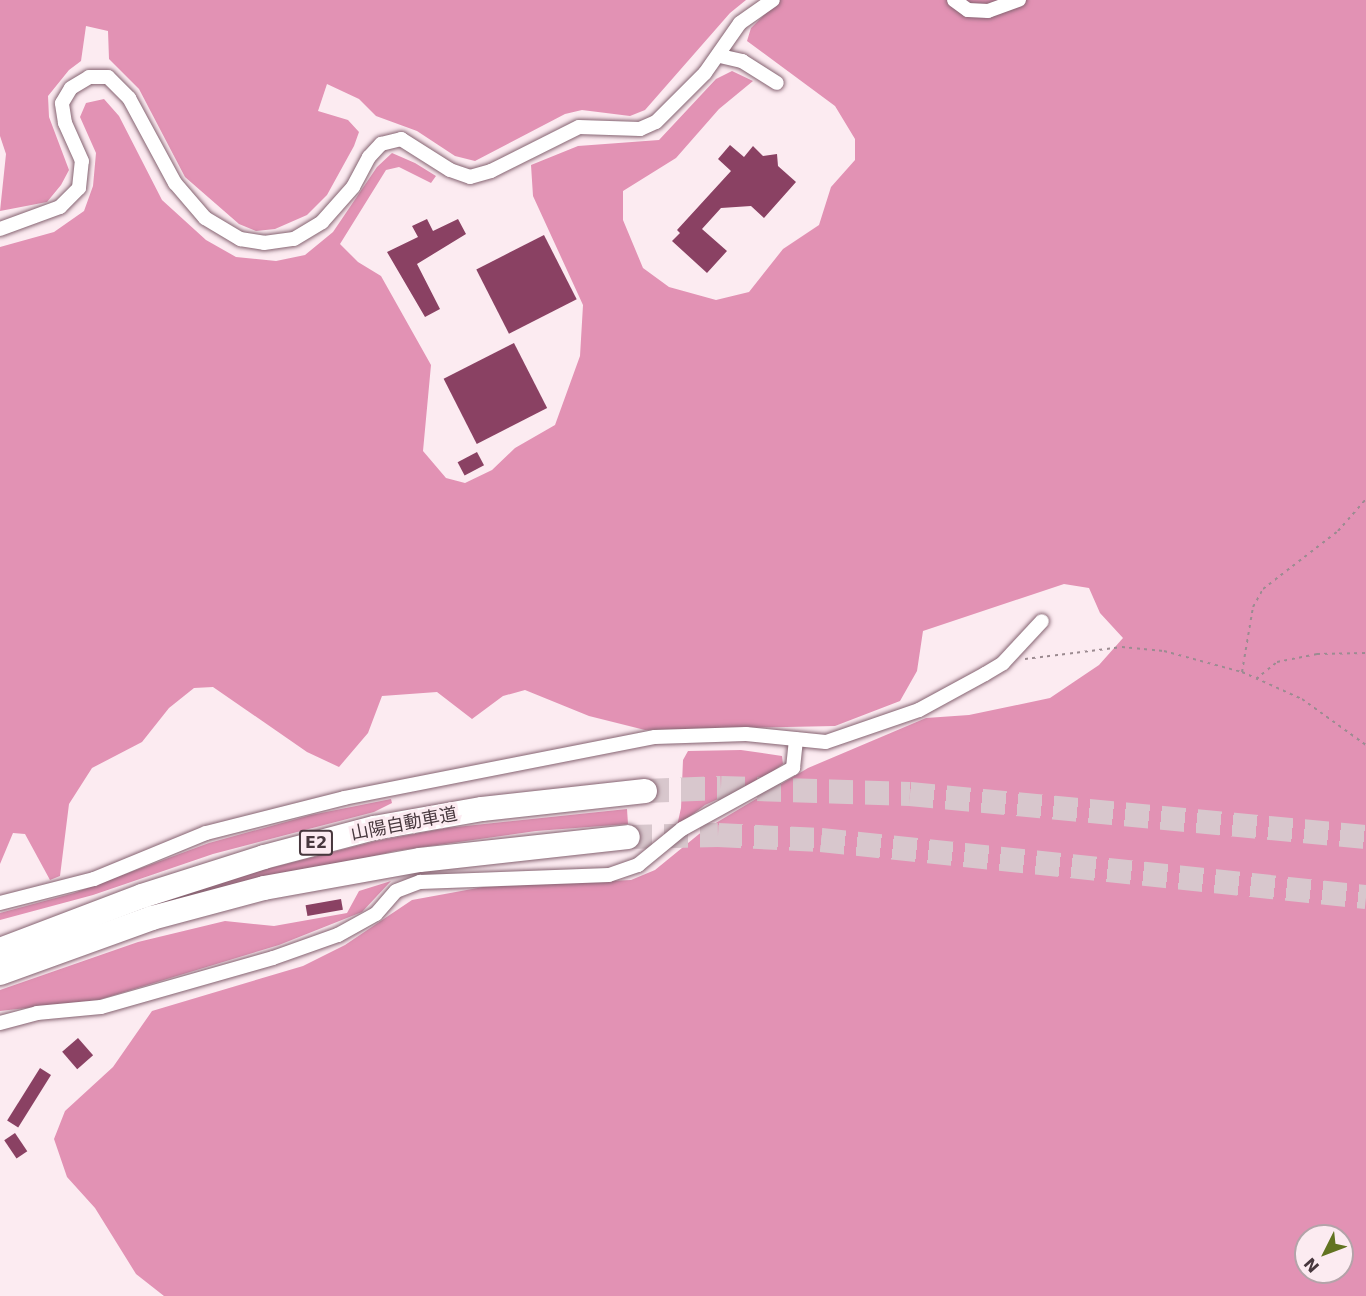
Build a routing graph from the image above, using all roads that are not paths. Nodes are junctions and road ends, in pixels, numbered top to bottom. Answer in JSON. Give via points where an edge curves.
{"nodes":[{"id":1,"x":773,"y":0,"type":"edge"},
{"id":2,"x":954,"y":0,"type":"edge"},
{"id":3,"x":1019,"y":0,"type":"edge"},
{"id":4,"x":720,"y":56,"type":"junction"},
{"id":5,"x":777,"y":83,"type":"dead end"},
{"id":6,"x":0,"y":229,"type":"edge"},
{"id":7,"x":1042,"y":621,"type":"dead end"},
{"id":8,"x":796,"y":739,"type":"junction"},
{"id":9,"x":645,"y":791,"type":"tunnel mouth"},
{"id":10,"x":628,"y":837,"type":"tunnel mouth"},
{"id":11,"x":0,"y":903,"type":"edge"},
{"id":12,"x":0,"y":950,"type":"edge"},
{"id":13,"x":0,"y":973,"type":"edge"},
{"id":14,"x":0,"y":1023,"type":"edge"}],
"edges":[{"from":1,"to":4,"type":"street","via":[[740,23]]},
{"from":2,"to":3,"type":"street","via":[[968,9],[988,11]]},
{"from":4,"to":5,"type":"street","via":[[742,61]]},
{"from":4,"to":6,"type":"street","via":[[656,122],[640,129],[579,127],[491,171],[470,177],[450,170],[401,140],[381,144],[353,187],[322,222],[294,239],[264,243],[240,239],[205,218],[175,183],[129,98],[108,77],[89,78],[71,88],[62,103],[65,123],[82,161],[79,188],[60,207]]},
{"from":7,"to":8,"type":"street","via":[[1003,663],[919,710],[826,742]]},
{"from":8,"to":11,"type":"street","via":[[746,734],[656,737],[344,798],[206,833],[94,879]]},
{"from":8,"to":14,"type":"street","via":[[793,768],[682,829],[638,865],[609,875],[420,882],[396,891],[376,914],[338,935],[273,958],[101,1007],[38,1013]]},
{"from":9,"to":12,"type":"highway","name":"山陽自動車道","number":"E2","via":[[482,809],[374,828],[264,857],[142,896]]},
{"from":10,"to":13,"type":"highway","name":"山陽自動車道","number":"E2","via":[[420,860],[264,888],[152,918]]}]}
